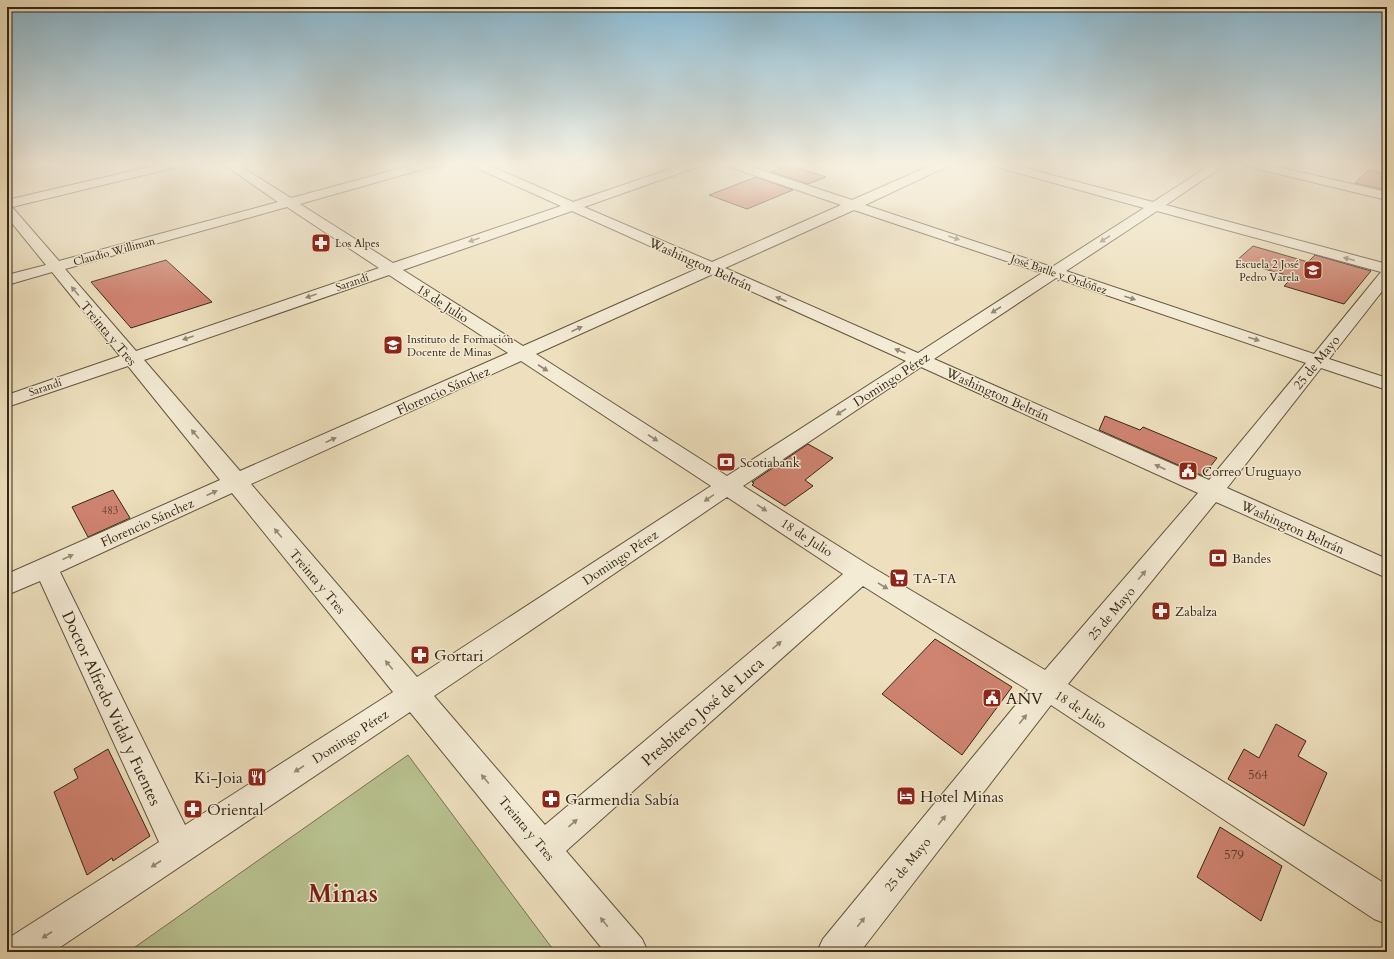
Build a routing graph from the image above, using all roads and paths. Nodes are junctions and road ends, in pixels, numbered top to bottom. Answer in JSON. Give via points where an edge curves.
{"nodes":[{"id":1,"x":7,"y":209,"type":"edge"},
{"id":2,"x":267,"y":209,"type":"edge"},
{"id":3,"x":297,"y":209,"type":"edge"},
{"id":4,"x":567,"y":209,"type":"edge"},
{"id":5,"x":576,"y":209,"type":"edge"},
{"id":6,"x":844,"y":209,"type":"edge"},
{"id":7,"x":868,"y":209,"type":"edge"},
{"id":8,"x":1152,"y":209,"type":"edge"},
{"id":9,"x":1162,"y":209,"type":"edge"},
{"id":10,"x":54,"y":267,"type":"junction"},
{"id":11,"x":390,"y":269,"type":"junction"},
{"id":12,"x":712,"y":269,"type":"junction"},
{"id":13,"x":1387,"y":269,"type":"edge"},
{"id":14,"x":1053,"y":272,"type":"junction"},
{"id":15,"x":1387,"y":275,"type":"edge"},
{"id":16,"x":7,"y":280,"type":"edge"},
{"id":17,"x":522,"y":354,"type":"junction"},
{"id":18,"x":131,"y":358,"type":"junction"},
{"id":19,"x":920,"y":360,"type":"junction"},
{"id":20,"x":1318,"y":360,"type":"junction"},
{"id":21,"x":1387,"y":384,"type":"edge"},
{"id":22,"x":7,"y":401,"type":"edge"},
{"id":23,"x":236,"y":482,"type":"junction"},
{"id":24,"x":728,"y":486,"type":"junction"},
{"id":25,"x":1213,"y":490,"type":"junction"},
{"id":26,"x":46,"y":568,"type":"junction"},
{"id":27,"x":1387,"y":569,"type":"edge"},
{"id":28,"x":861,"y":573,"type":"junction"},
{"id":29,"x":7,"y":585,"type":"edge"},
{"id":30,"x":1048,"y":687,"type":"junction"},
{"id":31,"x":414,"y":694,"type":"junction"},
{"id":32,"x":179,"y":848,"type":"junction"},
{"id":33,"x":544,"y":848,"type":"junction"},
{"id":34,"x":1387,"y":906,"type":"edge"},
{"id":35,"x":20,"y":952,"type":"edge"},
{"id":36,"x":629,"y":952,"type":"edge"},
{"id":37,"x":836,"y":952,"type":"edge"}],
"edges":[{"from":1,"to":10,"type":"street","name":"Treinta y Tres"},
{"from":2,"to":10,"type":"street","name":"Claudio Williman"},
{"from":3,"to":11,"type":"street","name":"18 de Julio"},
{"from":4,"to":11,"type":"street","name":"Sarandí","one_way":true},
{"from":5,"to":12,"type":"street","name":"Washington Beltrán"},
{"from":6,"to":12,"type":"street","name":"Florencio Sánchez"},
{"from":7,"to":14,"type":"street","name":"José Batlle y Ordóñez","one_way":true},
{"from":8,"to":14,"type":"street","name":"Domingo Pérez","one_way":true},
{"from":13,"to":9,"type":"street","one_way":true},
{"from":10,"to":16,"type":"street","name":"Claudio Williman"},
{"from":18,"to":10,"type":"street","name":"Treinta y Tres","one_way":true},
{"from":11,"to":17,"type":"street","name":"18 de Julio"},
{"from":11,"to":18,"type":"street","name":"Sarandí","one_way":true},
{"from":17,"to":12,"type":"street","name":"Florencio Sánchez","one_way":true},
{"from":19,"to":12,"type":"street","name":"Washington Beltrán","one_way":true},
{"from":14,"to":19,"type":"street","name":"Domingo Pérez","one_way":true},
{"from":14,"to":20,"type":"street","name":"José Batlle y Ordóñez","one_way":true},
{"from":15,"to":20,"type":"street","name":"25 de Mayo"},
{"from":23,"to":17,"type":"street","name":"Florencio Sánchez","one_way":true},
{"from":17,"to":24,"type":"street","name":"18 de Julio","one_way":true},
{"from":18,"to":22,"type":"street","name":"Sarandí"},
{"from":23,"to":18,"type":"street","name":"Treinta y Tres","one_way":true},
{"from":19,"to":24,"type":"street","name":"Domingo Pérez","one_way":true},
{"from":25,"to":19,"type":"street","name":"Washington Beltrán","one_way":true},
{"from":20,"to":21,"type":"street","name":"José Batlle y Ordóñez"},
{"from":20,"to":25,"type":"street","name":"25 de Mayo"},
{"from":26,"to":23,"type":"street","name":"Florencio Sánchez","one_way":true},
{"from":31,"to":23,"type":"street","name":"Treinta y Tres","one_way":true},
{"from":24,"to":28,"type":"street","name":"18 de Julio","one_way":true},
{"from":24,"to":31,"type":"street","name":"Domingo Pérez","one_way":true},
{"from":25,"to":27,"type":"street","name":"Washington Beltrán"},
{"from":30,"to":25,"type":"street","name":"25 de Mayo","one_way":true},
{"from":26,"to":29,"type":"street","name":"Florencio Sánchez"},
{"from":26,"to":32,"type":"street","name":"Doctor Alfredo Vidal y Fuentes"},
{"from":28,"to":30,"type":"street","name":"18 de Julio","one_way":true},
{"from":33,"to":28,"type":"street","name":"Presbítero José de Luca","one_way":true},
{"from":30,"to":34,"type":"street","name":"18 de Julio"},
{"from":37,"to":30,"type":"street","name":"25 de Mayo","one_way":true},
{"from":31,"to":32,"type":"street","name":"Domingo Pérez","one_way":true},
{"from":33,"to":31,"type":"street","name":"Treinta y Tres","one_way":true},
{"from":32,"to":35,"type":"street","name":"Domingo Pérez","one_way":true},
{"from":36,"to":33,"type":"street","name":"Treinta y Tres","one_way":true}]}
